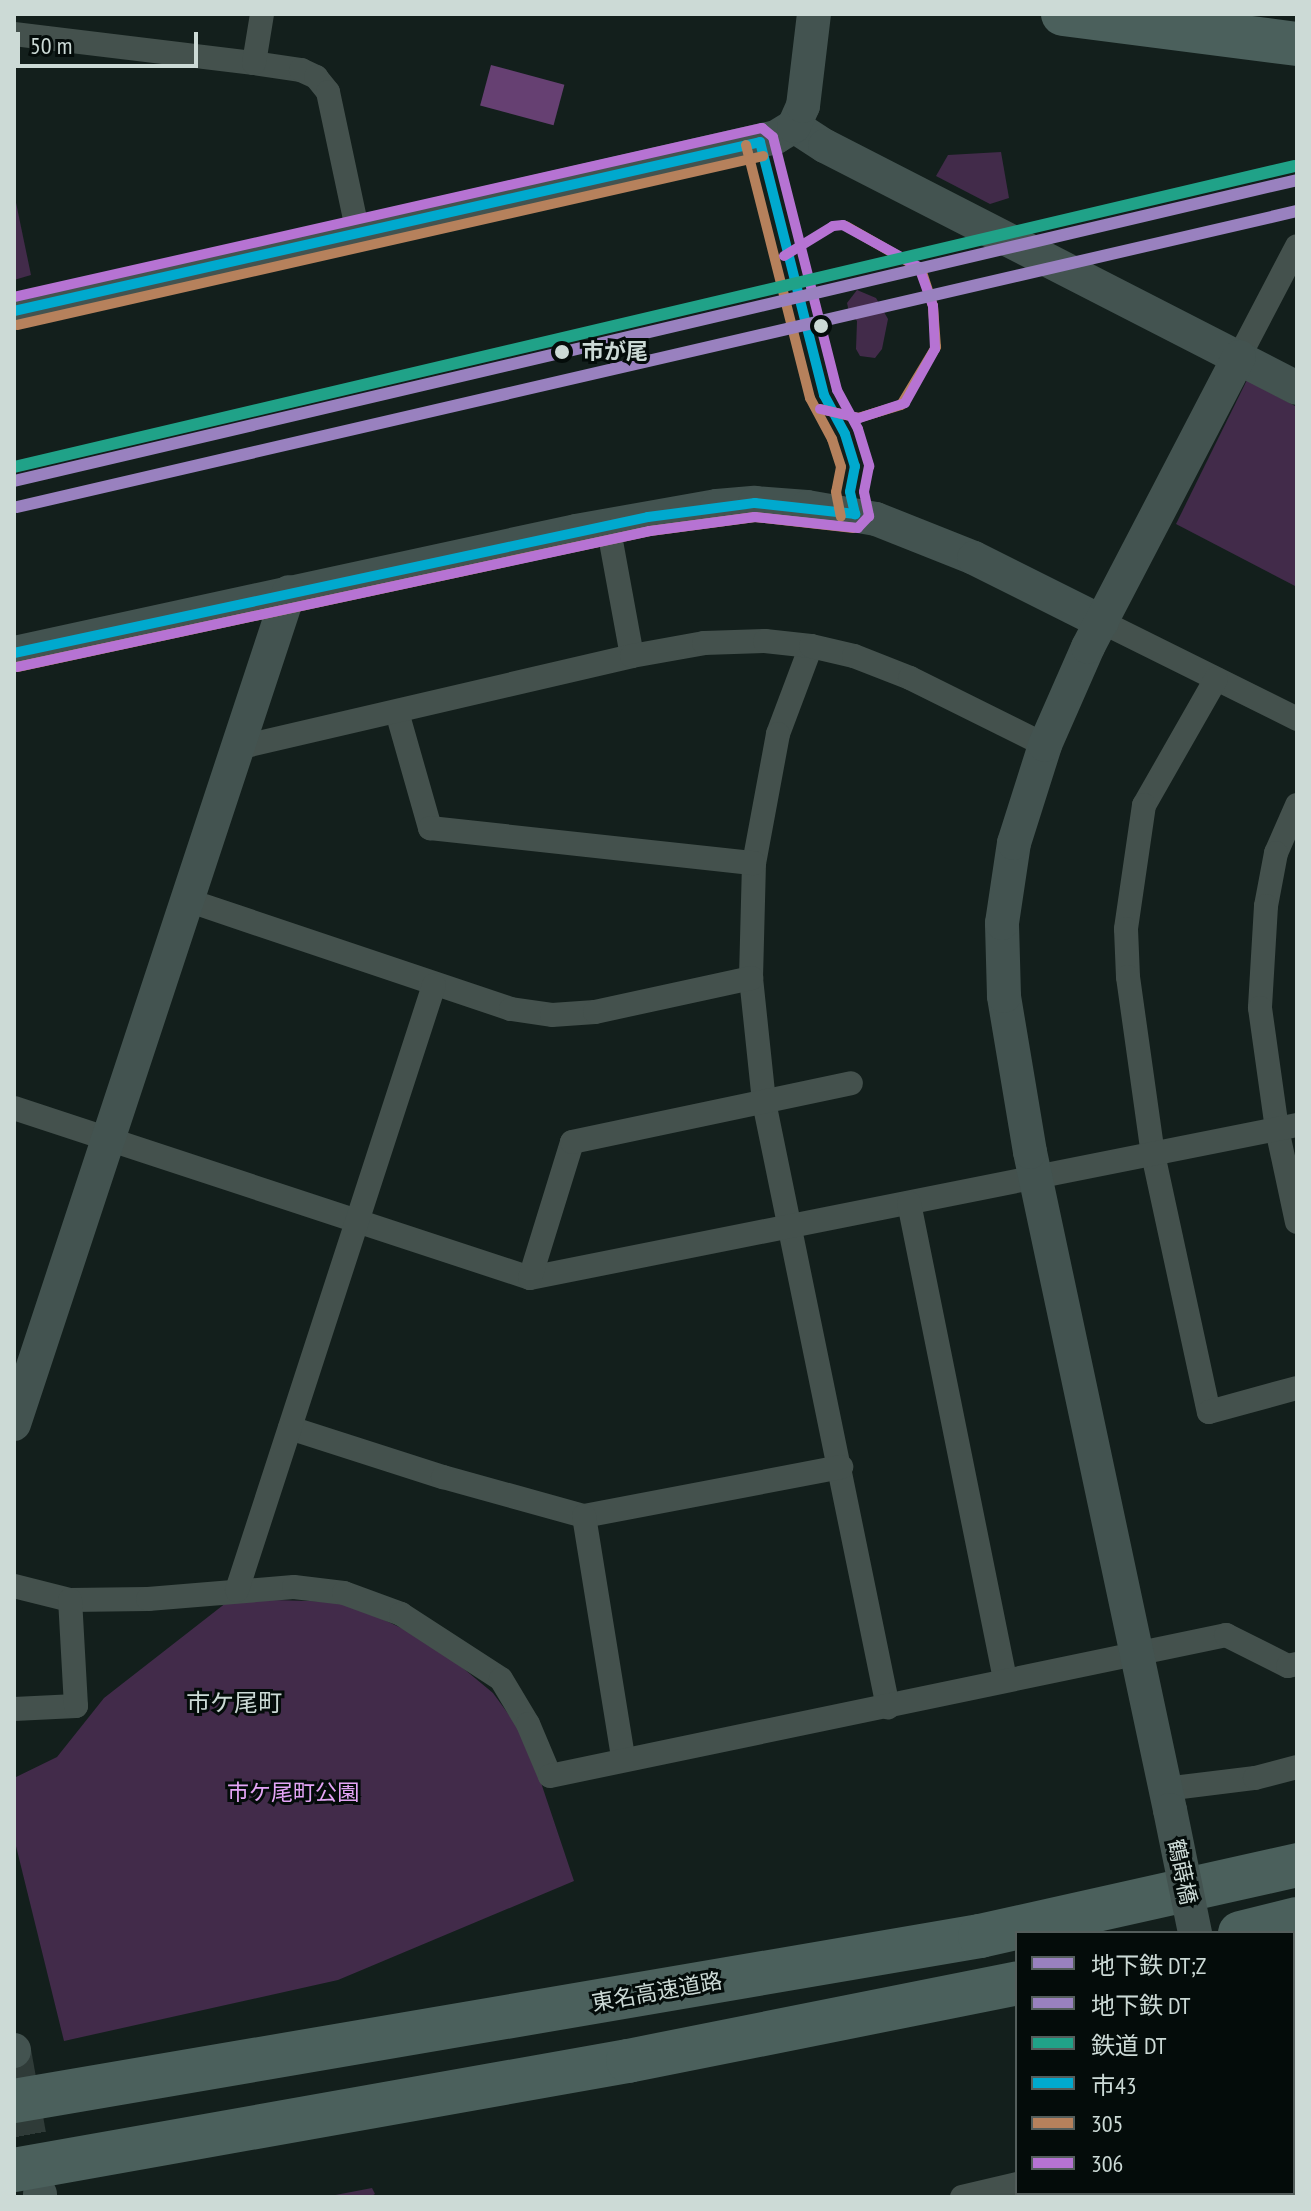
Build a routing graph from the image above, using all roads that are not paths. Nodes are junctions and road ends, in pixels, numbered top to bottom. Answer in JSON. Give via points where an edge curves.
{"nodes":[{"id":1,"x":262,"y":14,"type":"edge"},
{"id":2,"x":814,"y":14,"type":"edge"},
{"id":3,"x":1063,"y":14,"type":"edge"},
{"id":4,"x":14,"y":34,"type":"edge"},
{"id":5,"x":1297,"y":44,"type":"edge"},
{"id":6,"x":254,"y":63,"type":"junction"},
{"id":7,"x":794,"y":126,"type":"junction"},
{"id":8,"x":358,"y":233,"type":"junction"},
{"id":9,"x":1297,"y":246,"type":"edge"},
{"id":10,"x":14,"y":311,"type":"edge"},
{"id":11,"x":1239,"y":357,"type":"junction"},
{"id":12,"x":1297,"y":388,"type":"edge"},
{"id":13,"x":608,"y":525,"type":"junction"},
{"id":14,"x":289,"y":592,"type":"junction"},
{"id":15,"x":1102,"y":622,"type":"junction"},
{"id":16,"x":811,"y":646,"type":"junction"},
{"id":17,"x":14,"y":654,"type":"edge"},
{"id":18,"x":632,"y":656,"type":"junction"},
{"id":19,"x":1216,"y":679,"type":"junction"},
{"id":20,"x":397,"y":712,"type":"junction"},
{"id":21,"x":1297,"y":719,"type":"edge"},
{"id":22,"x":1045,"y":745,"type":"junction"},
{"id":23,"x":237,"y":748,"type":"junction"},
{"id":24,"x":1297,"y":805,"type":"edge"},
{"id":25,"x":1287,"y":858,"type":"edge"},
{"id":26,"x":754,"y":863,"type":"junction"},
{"id":27,"x":187,"y":900,"type":"junction"},
{"id":28,"x":751,"y":978,"type":"junction"},
{"id":29,"x":434,"y":985,"type":"junction"},
{"id":30,"x":851,"y":1083,"type":"dead end"},
{"id":31,"x":764,"y":1102,"type":"junction"},
{"id":32,"x":14,"y":1108,"type":"edge"},
{"id":33,"x":1287,"y":1127,"type":"edge"},
{"id":34,"x":108,"y":1139,"type":"junction"},
{"id":35,"x":1153,"y":1154,"type":"junction"},
{"id":36,"x":1038,"y":1178,"type":"junction"},
{"id":37,"x":909,"y":1203,"type":"junction"},
{"id":38,"x":357,"y":1222,"type":"junction"},
{"id":39,"x":1297,"y":1222,"type":"edge"},
{"id":40,"x":790,"y":1229,"type":"junction"},
{"id":41,"x":530,"y":1278,"type":"junction"},
{"id":42,"x":1297,"y":1388,"type":"edge"},
{"id":43,"x":14,"y":1424,"type":"edge"},
{"id":44,"x":290,"y":1428,"type":"junction"},
{"id":45,"x":841,"y":1467,"type":"junction"},
{"id":46,"x":584,"y":1516,"type":"junction"},
{"id":47,"x":14,"y":1586,"type":"edge"},
{"id":48,"x":237,"y":1590,"type":"junction"},
{"id":49,"x":70,"y":1600,"type":"junction"},
{"id":50,"x":1135,"y":1655,"type":"junction"},
{"id":51,"x":1297,"y":1664,"type":"edge"},
{"id":52,"x":1005,"y":1678,"type":"junction"},
{"id":53,"x":888,"y":1707,"type":"junction"},
{"id":54,"x":14,"y":1709,"type":"edge"},
{"id":55,"x":623,"y":1758,"type":"junction"},
{"id":56,"x":1297,"y":1767,"type":"edge"},
{"id":57,"x":1168,"y":1800,"type":"junction"},
{"id":58,"x":1297,"y":1865,"type":"edge"},
{"id":59,"x":1297,"y":1919,"type":"edge"},
{"id":60,"x":1195,"y":1931,"type":"edge"},
{"id":61,"x":1248,"y":1931,"type":"edge"},
{"id":62,"x":1015,"y":1983,"type":"edge"},
{"id":63,"x":222,"y":2063,"type":"junction"},
{"id":64,"x":14,"y":2083,"type":"edge"},
{"id":65,"x":14,"y":2101,"type":"edge"},
{"id":66,"x":1015,"y":2184,"type":"edge"},
{"id":67,"x":31,"y":2187,"type":"edge"},
{"id":68,"x":962,"y":2197,"type":"edge"}],
"edges":[{"from":1,"to":6,"type":"street"},
{"from":2,"to":7,"type":"street","via":[[803,106]]},
{"from":3,"to":5,"type":"highway"},
{"from":4,"to":6,"type":"street"},
{"from":6,"to":8,"type":"street","via":[[301,70],[316,77],[328,92]]},
{"from":7,"to":8,"type":"street","via":[[760,142]]},
{"from":7,"to":11,"type":"street"},
{"from":8,"to":10,"type":"street"},
{"from":9,"to":11,"type":"street"},
{"from":11,"to":12,"type":"street"},
{"from":11,"to":15,"type":"street","name":"鶴蒔橋"},
{"from":13,"to":14,"type":"street"},
{"from":13,"to":15,"type":"street","via":[[755,503],[855,514],[941,543]]},
{"from":13,"to":18,"type":"street"},
{"from":14,"to":17,"type":"street"},
{"from":14,"to":23,"type":"street"},
{"from":15,"to":19,"type":"street"},
{"from":15,"to":22,"type":"street","name":"鶴蒔橋"},
{"from":16,"to":18,"type":"street","via":[[704,643]]},
{"from":16,"to":22,"type":"street","via":[[910,678]]},
{"from":16,"to":26,"type":"street","via":[[778,734]]},
{"from":18,"to":20,"type":"street"},
{"from":19,"to":21,"type":"street"},
{"from":19,"to":35,"type":"street","via":[[1144,805],[1133,870],[1126,929],[1128,977]]},
{"from":20,"to":23,"type":"street"},
{"from":20,"to":26,"type":"street","via":[[430,828]]},
{"from":22,"to":36,"type":"street","name":"鶴蒔橋","via":[[1014,843],[1002,923],[1011,1051]]},
{"from":23,"to":27,"type":"street"},
{"from":24,"to":25,"type":"street"},
{"from":25,"to":33,"type":"street","via":[[1266,906],[1260,1008]]},
{"from":26,"to":28,"type":"street"},
{"from":27,"to":29,"type":"street"},
{"from":27,"to":34,"type":"street"},
{"from":28,"to":29,"type":"street","via":[[595,1012],[552,1015],[511,1009]]},
{"from":28,"to":31,"type":"street"},
{"from":29,"to":38,"type":"street"},
{"from":30,"to":31,"type":"street"},
{"from":31,"to":40,"type":"street"},
{"from":31,"to":41,"type":"street","via":[[572,1142]]},
{"from":32,"to":34,"type":"street"},
{"from":33,"to":35,"type":"street"},
{"from":33,"to":39,"type":"street"},
{"from":34,"to":38,"type":"street"},
{"from":34,"to":43,"type":"street"},
{"from":35,"to":36,"type":"street"},
{"from":35,"to":42,"type":"street","via":[[1209,1412]]},
{"from":36,"to":37,"type":"street"},
{"from":36,"to":50,"type":"street","name":"鶴蒔橋"},
{"from":37,"to":40,"type":"street"},
{"from":37,"to":52,"type":"street"},
{"from":38,"to":41,"type":"street"},
{"from":38,"to":44,"type":"street"},
{"from":40,"to":41,"type":"street"},
{"from":40,"to":45,"type":"street"},
{"from":44,"to":46,"type":"street"},
{"from":44,"to":48,"type":"street"},
{"from":45,"to":46,"type":"street"},
{"from":45,"to":53,"type":"street"},
{"from":46,"to":55,"type":"street"},
{"from":47,"to":49,"type":"street"},
{"from":48,"to":49,"type":"street"},
{"from":48,"to":55,"type":"street","via":[[294,1587],[344,1593],[401,1614],[501,1679],[550,1776]]},
{"from":49,"to":54,"type":"street","via":[[76,1706]]},
{"from":50,"to":51,"type":"street","via":[[1226,1635],[1288,1666]]},
{"from":50,"to":52,"type":"street"},
{"from":50,"to":57,"type":"street","name":"鶴蒔橋"},
{"from":52,"to":53,"type":"street"},
{"from":53,"to":55,"type":"street"},
{"from":56,"to":57,"type":"street"},
{"from":57,"to":60,"type":"street","name":"鶴蒔橋","bridge":true},
{"from":58,"to":63,"type":"highway","name":"東名高速道路","via":[[980,1936]]},
{"from":59,"to":61,"type":"highway"},
{"from":62,"to":67,"type":"highway"},
{"from":63,"to":64,"type":"highway"},
{"from":63,"to":65,"type":"highway","name":"東名高速道路"},
{"from":66,"to":68,"type":"street"}]}
